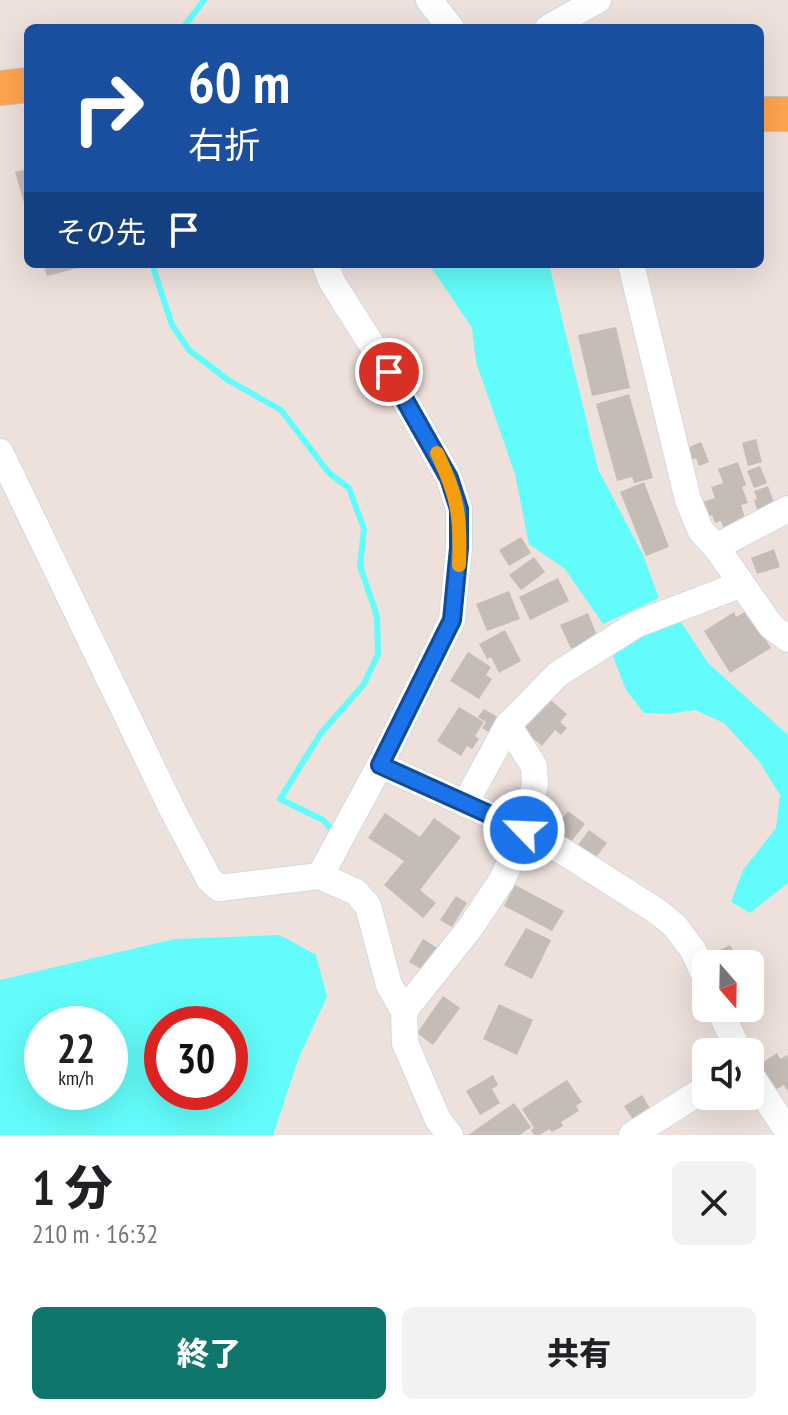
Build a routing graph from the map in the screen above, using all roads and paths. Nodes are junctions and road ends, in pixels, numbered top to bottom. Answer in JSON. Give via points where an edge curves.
{"nodes":[{"id":1,"x":429,"y":0,"type":"edge"},
{"id":2,"x":598,"y":0,"type":"edge"},
{"id":3,"x":448,"y":24,"type":"edge"},
{"id":4,"x":555,"y":24,"type":"edge"},
{"id":5,"x":24,"y":85,"type":"edge"},
{"id":6,"x":0,"y":88,"type":"edge"},
{"id":7,"x":764,"y":114,"type":"edge"},
{"id":8,"x":788,"y":114,"type":"edge"},
{"id":9,"x":327,"y":268,"type":"edge"},
{"id":10,"x":632,"y":268,"type":"edge"},
{"id":11,"x":0,"y":452,"type":"edge"},
{"id":12,"x":788,"y":509,"type":"edge"},
{"id":13,"x":716,"y":547,"type":"junction"},
{"id":14,"x":742,"y":584,"type":"junction"},
{"id":15,"x":788,"y":639,"type":"edge"},
{"id":16,"x":508,"y":725,"type":"junction"},
{"id":17,"x":380,"y":765,"type":"junction"},
{"id":18,"x":465,"y":804,"type":"junction"},
{"id":19,"x":524,"y":830,"type":"junction"},
{"id":20,"x":320,"y":876,"type":"junction"},
{"id":21,"x":693,"y":950,"type":"edge"},
{"id":22,"x":404,"y":1011,"type":"junction"},
{"id":23,"x":764,"y":1095,"type":"edge"},
{"id":24,"x":692,"y":1097,"type":"edge"},
{"id":25,"x":788,"y":1132,"type":"edge"},
{"id":26,"x":450,"y":1135,"type":"edge"},
{"id":27,"x":632,"y":1135,"type":"edge"}],
"edges":[{"from":1,"to":3,"type":"street"},
{"from":2,"to":4,"type":"street"},
{"from":5,"to":6,"type":"main road"},
{"from":7,"to":8,"type":"main road"},
{"from":9,"to":17,"type":"street","via":[[434,448],[459,509],[452,620]]},
{"from":10,"to":13,"type":"street","via":[[688,500],[701,531]]},
{"from":11,"to":20,"type":"street","via":[[209,879],[219,888]]},
{"from":12,"to":13,"type":"street"},
{"from":13,"to":14,"type":"street"},
{"from":14,"to":15,"type":"street","via":[[771,626]]},
{"from":14,"to":16,"type":"street","via":[[624,631],[558,674]]},
{"from":16,"to":18,"type":"street"},
{"from":16,"to":19,"type":"street","via":[[534,766]]},
{"from":17,"to":18,"type":"street"},
{"from":17,"to":20,"type":"street"},
{"from":18,"to":19,"type":"street"},
{"from":19,"to":21,"type":"street","via":[[658,912]]},
{"from":19,"to":22,"type":"street","via":[[494,892]]},
{"from":20,"to":22,"type":"street","via":[[356,892],[368,906],[389,985]]},
{"from":22,"to":26,"type":"street","via":[[405,1043],[438,1120]]},
{"from":23,"to":25,"type":"street"},
{"from":24,"to":27,"type":"street"}]}
